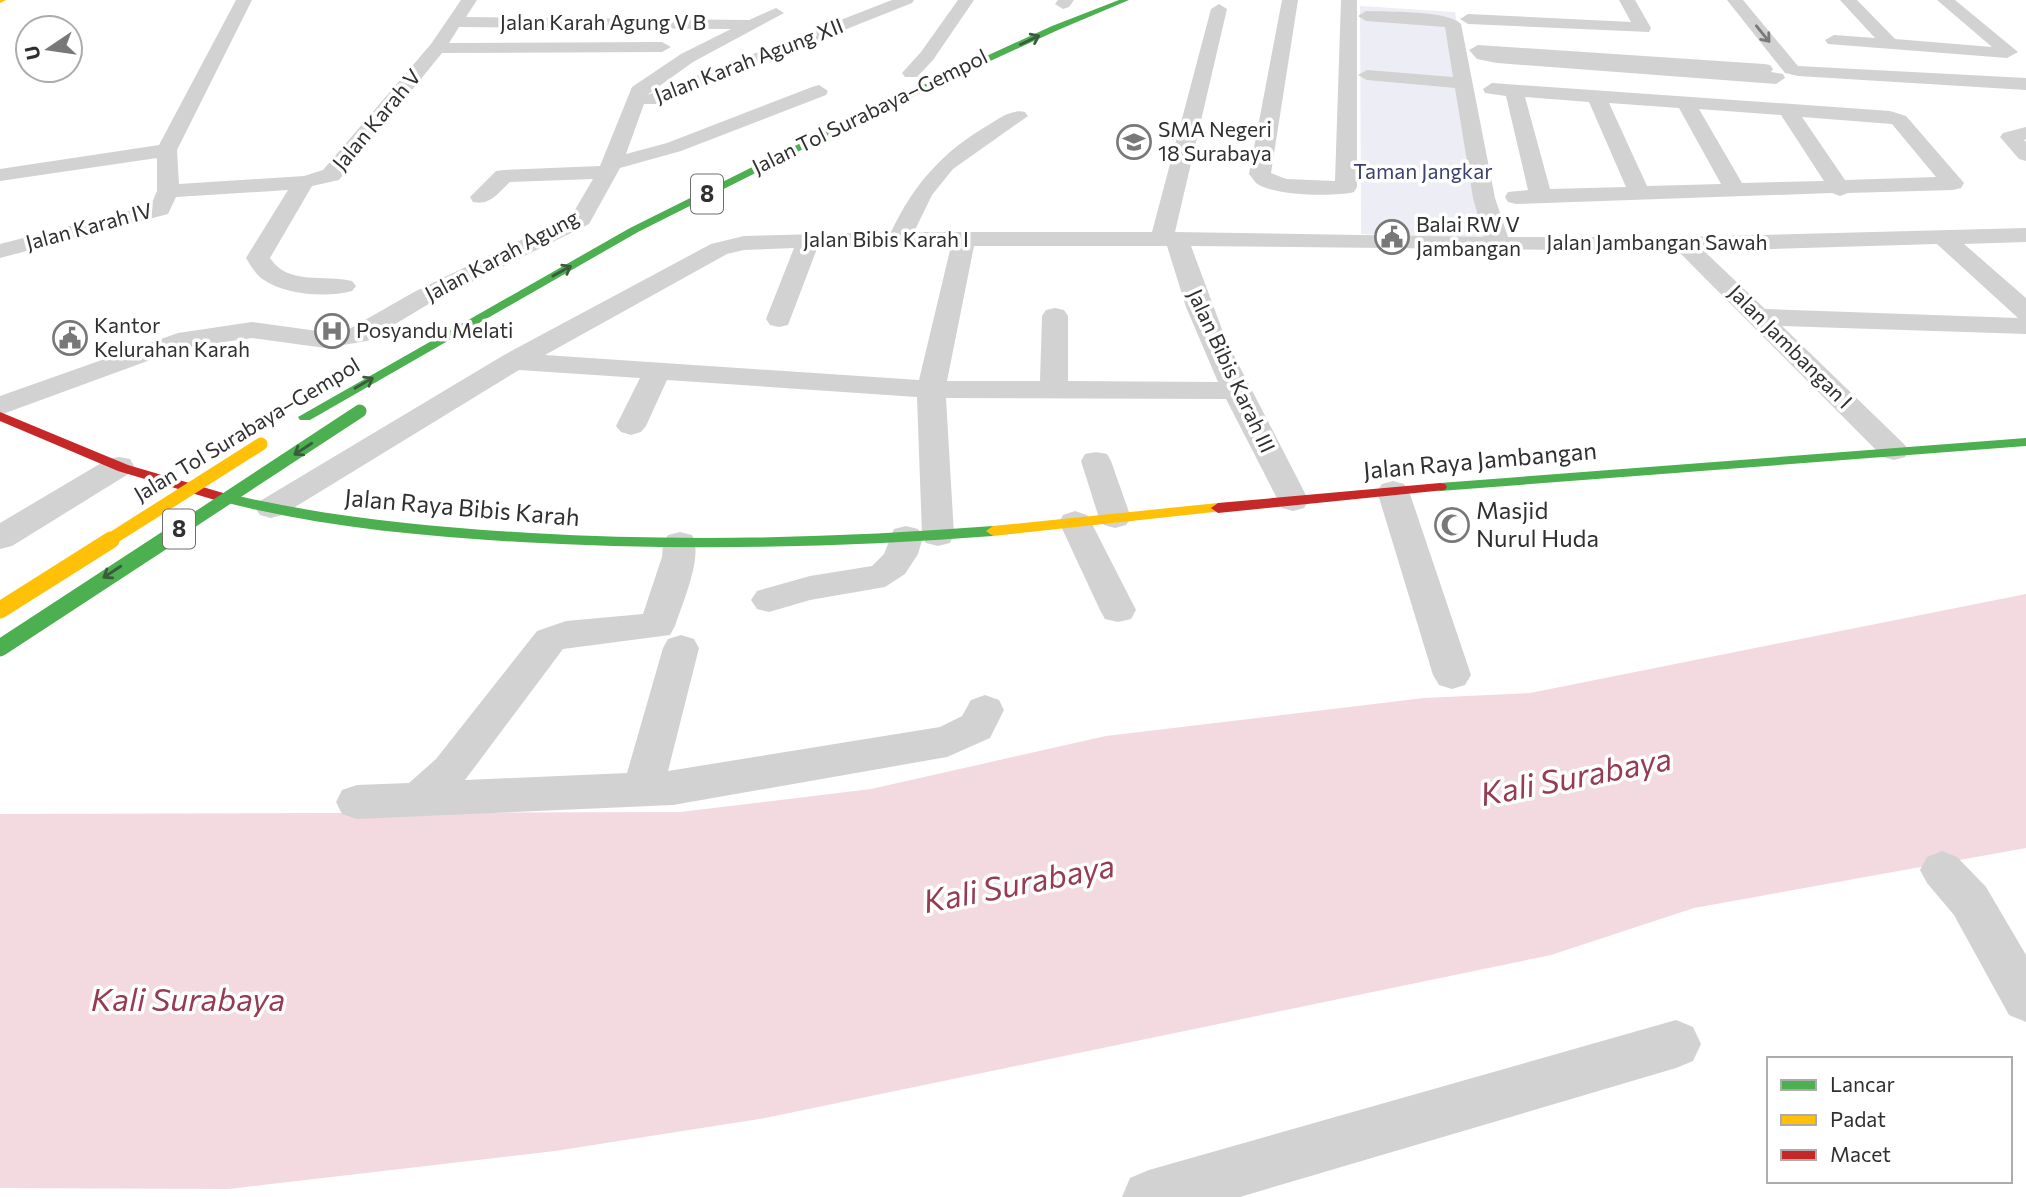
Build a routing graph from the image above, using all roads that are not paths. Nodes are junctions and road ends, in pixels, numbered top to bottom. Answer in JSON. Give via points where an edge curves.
{"nodes":[{"id":1,"x":244,"y":0,"type":"edge"},
{"id":2,"x":469,"y":0,"type":"edge"},
{"id":3,"x":862,"y":0,"type":"edge"},
{"id":4,"x":906,"y":0,"type":"edge"},
{"id":5,"x":966,"y":0,"type":"edge"},
{"id":6,"x":1290,"y":0,"type":"edge"},
{"id":7,"x":1349,"y":0,"type":"edge"},
{"id":8,"x":1510,"y":0,"type":"edge"},
{"id":9,"x":1627,"y":0,"type":"edge"},
{"id":10,"x":1715,"y":0,"type":"edge"},
{"id":11,"x":1735,"y":0,"type":"edge"},
{"id":12,"x":1848,"y":0,"type":"edge"},
{"id":13,"x":1945,"y":0,"type":"edge"},
{"id":14,"x":1129,"y":6,"type":"edge"},
{"id":15,"x":1219,"y":9,"type":"dead end"},
{"id":16,"x":877,"y":12,"type":"junction"},
{"id":17,"x":1366,"y":16,"type":"dead end"},
{"id":18,"x":1468,"y":19,"type":"dead end"},
{"id":19,"x":785,"y":20,"type":"edge"},
{"id":20,"x":455,"y":22,"type":"junction"},
{"id":21,"x":1517,"y":22,"type":"junction"},
{"id":22,"x":752,"y":24,"type":"junction"},
{"id":23,"x":1072,"y":39,"type":"dead end"},
{"id":24,"x":1834,"y":40,"type":"dead end"},
{"id":25,"x":1891,"y":44,"type":"junction"},
{"id":26,"x":707,"y":47,"type":"junction"},
{"id":27,"x":438,"y":48,"type":"junction"},
{"id":28,"x":948,"y":53,"type":"dead end"},
{"id":29,"x":927,"y":56,"type":"junction"},
{"id":30,"x":911,"y":73,"type":"dead end"},
{"id":31,"x":1785,"y":73,"type":"junction"},
{"id":32,"x":1367,"y":75,"type":"dead end"},
{"id":33,"x":1463,"y":83,"type":"junction"},
{"id":34,"x":2026,"y":84,"type":"edge"},
{"id":35,"x":1492,"y":89,"type":"dead end"},
{"id":36,"x":1514,"y":90,"type":"junction"},
{"id":37,"x":819,"y":91,"type":"dead end"},
{"id":38,"x":2026,"y":94,"type":"edge"},
{"id":39,"x":1596,"y":96,"type":"junction"},
{"id":40,"x":1685,"y":102,"type":"junction"},
{"id":41,"x":631,"y":107,"type":"junction"},
{"id":42,"x":1787,"y":109,"type":"junction"},
{"id":43,"x":1816,"y":111,"type":"junction"},
{"id":44,"x":1018,"y":116,"type":"dead end"},
{"id":45,"x":2026,"y":133,"type":"edge"},
{"id":46,"x":167,"y":150,"type":"junction"},
{"id":47,"x":2026,"y":155,"type":"edge"},
{"id":48,"x":610,"y":168,"type":"junction"},
{"id":49,"x":0,"y":175,"type":"edge"},
{"id":50,"x":304,"y":182,"type":"junction"},
{"id":51,"x":1285,"y":185,"type":"junction"},
{"id":52,"x":1840,"y":188,"type":"junction"},
{"id":53,"x":169,"y":191,"type":"junction"},
{"id":54,"x":1736,"y":192,"type":"junction"},
{"id":55,"x":1640,"y":194,"type":"junction"},
{"id":56,"x":1541,"y":196,"type":"junction"},
{"id":57,"x":481,"y":197,"type":"dead end"},
{"id":58,"x":1516,"y":197,"type":"dead end"},
{"id":59,"x":2026,"y":235,"type":"edge"},
{"id":60,"x":1944,"y":238,"type":"junction"},
{"id":61,"x":899,"y":239,"type":"junction"},
{"id":62,"x":964,"y":239,"type":"junction"},
{"id":63,"x":1169,"y":239,"type":"junction"},
{"id":64,"x":1288,"y":239,"type":"junction"},
{"id":65,"x":809,"y":240,"type":"junction"},
{"id":66,"x":1498,"y":244,"type":"junction"},
{"id":67,"x":1684,"y":244,"type":"junction"},
{"id":68,"x":0,"y":251,"type":"edge"},
{"id":69,"x":343,"y":286,"type":"dead end"},
{"id":70,"x":2026,"y":312,"type":"edge"},
{"id":71,"x":1055,"y":316,"type":"dead end"},
{"id":72,"x":1761,"y":317,"type":"junction"},
{"id":73,"x":779,"y":319,"type":"dead end"},
{"id":74,"x":2026,"y":326,"type":"edge"},
{"id":75,"x":514,"y":361,"type":"junction"},
{"id":76,"x":657,"y":371,"type":"junction"},
{"id":77,"x":931,"y":389,"type":"junction"},
{"id":78,"x":1055,"y":390,"type":"junction"},
{"id":79,"x":1235,"y":390,"type":"junction"},
{"id":80,"x":0,"y":406,"type":"edge"},
{"id":81,"x":366,"y":408,"type":"dead end"},
{"id":82,"x":0,"y":416,"type":"edge"},
{"id":83,"x":299,"y":421,"type":"dead end"},
{"id":84,"x":631,"y":426,"type":"dead end"},
{"id":85,"x":270,"y":439,"type":"dead end"},
{"id":86,"x":2026,"y":442,"type":"edge"},
{"id":87,"x":1894,"y":451,"type":"junction"},
{"id":88,"x":1096,"y":461,"type":"dead end"},
{"id":89,"x":119,"y":466,"type":"junction"},
{"id":90,"x":1393,"y":491,"type":"junction"},
{"id":91,"x":1293,"y":500,"type":"junction"},
{"id":92,"x":271,"y":508,"type":"junction"},
{"id":93,"x":1115,"y":518,"type":"junction"},
{"id":94,"x":1075,"y":522,"type":"junction"},
{"id":95,"x":922,"y":536,"type":"junction"},
{"id":96,"x":0,"y":538,"type":"edge"},
{"id":97,"x":680,"y":543,"type":"junction"},
{"id":98,"x":769,"y":600,"type":"dead end"},
{"id":99,"x":0,"y":610,"type":"edge"},
{"id":100,"x":1118,"y":610,"type":"dead end"},
{"id":101,"x":0,"y":648,"type":"edge"},
{"id":102,"x":681,"y":649,"type":"dead end"},
{"id":103,"x":1452,"y":675,"type":"dead end"},
{"id":104,"x":985,"y":710,"type":"dead end"},
{"id":105,"x":643,"y":789,"type":"junction"},
{"id":106,"x":419,"y":799,"type":"junction"},
{"id":107,"x":357,"y":802,"type":"dead end"},
{"id":108,"x":1942,"y":870,"type":"dead end"},
{"id":109,"x":2026,"y":999,"type":"edge"},
{"id":110,"x":1676,"y":1044,"type":"dead end"},
{"id":111,"x":1149,"y":1197,"type":"edge"}],
"edges":[{"from":1,"to":46,"type":"street","name":"Jalan Karah IV"},
{"from":2,"to":20,"type":"street","name":"Jalan Karah V"},
{"from":3,"to":16,"type":"street"},
{"from":4,"to":16,"type":"street","name":"Jalan Karah Agung XII"},
{"from":5,"to":29,"type":"street"},
{"from":6,"to":51,"type":"street","via":[[1260,174]]},
{"from":7,"to":51,"type":"street","via":[[1346,187]]},
{"from":8,"to":21,"type":"street"},
{"from":9,"to":21,"type":"street","via":[[1643,28]]},
{"from":10,"to":31,"type":"street"},
{"from":11,"to":31,"type":"street","one_way":true},
{"from":12,"to":25,"type":"street"},
{"from":13,"to":25,"type":"street","via":[[2009,52]]},
{"from":14,"to":23,"type":"main road","name":"Jalan Tol Surabaya–Gempol","number":"8"},
{"from":83,"to":14,"type":"main road","name":"Jalan Tol Surabaya–Gempol","number":"8","one_way":true,"via":[[634,230],[850,122],[1055,28]]},
{"from":15,"to":63,"type":"street"},
{"from":16,"to":19,"type":"street","name":"Jalan Karah Agung XII"},
{"from":17,"to":33,"type":"street","via":[[1452,23]]},
{"from":18,"to":21,"type":"street"},
{"from":19,"to":22,"type":"street","name":"Jalan Karah Agung"},
{"from":19,"to":41,"type":"street","name":"Jalan Karah Agung XII"},
{"from":20,"to":22,"type":"street","name":"Jalan Karah Agung V B"},
{"from":20,"to":27,"type":"street","name":"Jalan Karah V"},
{"from":22,"to":26,"type":"street","name":"Jalan Karah Agung"},
{"from":24,"to":25,"type":"street"},
{"from":26,"to":27,"type":"street"},
{"from":26,"to":41,"type":"street","name":"Jalan Karah Agung","via":[[643,87]]},
{"from":27,"to":50,"type":"street","name":"Jalan Karah V","via":[[334,172]]},
{"from":28,"to":29,"type":"street"},
{"from":29,"to":30,"type":"street"},
{"from":31,"to":31,"type":"street","via":[[1497,58],[1478,50]]},
{"from":31,"to":34,"type":"street"},
{"from":31,"to":38,"type":"street"},
{"from":31,"to":43,"type":"street"},
{"from":32,"to":33,"type":"street"},
{"from":33,"to":66,"type":"street","via":[[1484,198]]},
{"from":35,"to":36,"type":"street"},
{"from":36,"to":39,"type":"street"},
{"from":36,"to":56,"type":"street"},
{"from":37,"to":48,"type":"street"},
{"from":39,"to":40,"type":"street"},
{"from":39,"to":55,"type":"street"},
{"from":40,"to":42,"type":"street"},
{"from":40,"to":54,"type":"street"},
{"from":41,"to":48,"type":"street","name":"Jalan Karah Agung"},
{"from":42,"to":43,"type":"street"},
{"from":42,"to":52,"type":"street"},
{"from":43,"to":52,"type":"street","via":[[1899,120],[1953,183]]},
{"from":44,"to":61,"type":"street","via":[[952,156],[916,199]]},
{"from":45,"to":47,"type":"street","via":[[2010,137]]},
{"from":46,"to":49,"type":"street"},
{"from":46,"to":53,"type":"street","name":"Jalan Karah IV"},
{"from":48,"to":57,"type":"street","via":[[504,176]]},
{"from":48,"to":80,"type":"street","name":"Jalan Karah Agung","via":[[579,220],[348,338],[325,340],[252,330],[186,339]]},
{"from":50,"to":53,"type":"street","name":"Jalan Karah V"},
{"from":50,"to":69,"type":"street","via":[[258,258],[263,269],[278,278],[304,285]]},
{"from":51,"to":64,"type":"street"},
{"from":52,"to":54,"type":"street"},
{"from":53,"to":68,"type":"street","name":"Jalan Karah IV","via":[[153,213]]},
{"from":54,"to":55,"type":"street"},
{"from":55,"to":56,"type":"street"},
{"from":56,"to":58,"type":"street"},
{"from":59,"to":60,"type":"street","name":"Jalan Jambangan Sawah"},
{"from":60,"to":67,"type":"street","name":"Jalan Jambangan Sawah"},
{"from":60,"to":70,"type":"street"},
{"from":61,"to":62,"type":"street","name":"Jalan Bibis Karah I"},
{"from":61,"to":65,"type":"street","name":"Jalan Bibis Karah I"},
{"from":62,"to":63,"type":"street","name":"Jalan Bibis Karah I"},
{"from":62,"to":77,"type":"street"},
{"from":63,"to":64,"type":"street","name":"Jalan Bibis Karah I"},
{"from":63,"to":79,"type":"street","name":"Jalan Bibis Karah III"},
{"from":64,"to":66,"type":"street","name":"Jalan Jambangan Sawah"},
{"from":65,"to":73,"type":"street"},
{"from":65,"to":75,"type":"street","name":"Jalan Bibis Karah I","via":[[719,249]]},
{"from":66,"to":67,"type":"street","name":"Jalan Jambangan Sawah"},
{"from":67,"to":72,"type":"street","name":"Jalan Jambangan I"},
{"from":71,"to":78,"type":"street"},
{"from":72,"to":74,"type":"street"},
{"from":72,"to":87,"type":"street","name":"Jalan Jambangan I"},
{"from":75,"to":76,"type":"street"},
{"from":75,"to":92,"type":"street","name":"Jalan Bibis Karah I"},
{"from":76,"to":77,"type":"street"},
{"from":76,"to":84,"type":"street"},
{"from":77,"to":78,"type":"street"},
{"from":77,"to":95,"type":"street"},
{"from":78,"to":79,"type":"street"},
{"from":79,"to":91,"type":"street","name":"Jalan Bibis Karah III"},
{"from":81,"to":101,"type":"main road","name":"Jalan Tol Surabaya–Gempol","number":"8","one_way":true,"bridge":true},
{"from":82,"to":89,"type":"main road","name":"Jalan Raya Bibis Karah"},
{"from":85,"to":99,"type":"main road","name":"Jalan Tol Surabaya–Gempol","number":"8","bridge":true},
{"from":86,"to":87,"type":"main road","name":"Jalan Raya Jambangan"},
{"from":87,"to":90,"type":"main road","name":"Jalan Raya Jambangan"},
{"from":88,"to":93,"type":"street"},
{"from":89,"to":92,"type":"main road","name":"Jalan Raya Bibis Karah"},
{"from":89,"to":96,"type":"street"},
{"from":90,"to":91,"type":"main road","name":"Jalan Raya Jambangan"},
{"from":90,"to":103,"type":"street"},
{"from":91,"to":93,"type":"main road","name":"Jalan Raya Jambangan"},
{"from":92,"to":97,"type":"main road","name":"Jalan Raya Bibis Karah","via":[[340,522],[449,533]]},
{"from":93,"to":94,"type":"main road","name":"Jalan Raya Jambangan"},
{"from":94,"to":95,"type":"main road","name":"Jalan Raya Jambangan"},
{"from":94,"to":100,"type":"street"},
{"from":95,"to":97,"type":"main road","name":"Jalan Raya Bibis Karah"},
{"from":95,"to":98,"type":"street","via":[[879,578],[814,587]]},
{"from":97,"to":106,"type":"street","via":[[657,626],[566,634],[550,640],[450,770]]},
{"from":102,"to":105,"type":"street"},
{"from":104,"to":105,"type":"street","via":[[976,727],[947,741],[673,788]]},
{"from":105,"to":106,"type":"street"},
{"from":106,"to":107,"type":"street"},
{"from":108,"to":109,"type":"street","via":[[1970,901]]},
{"from":110,"to":111,"type":"street"}]}
